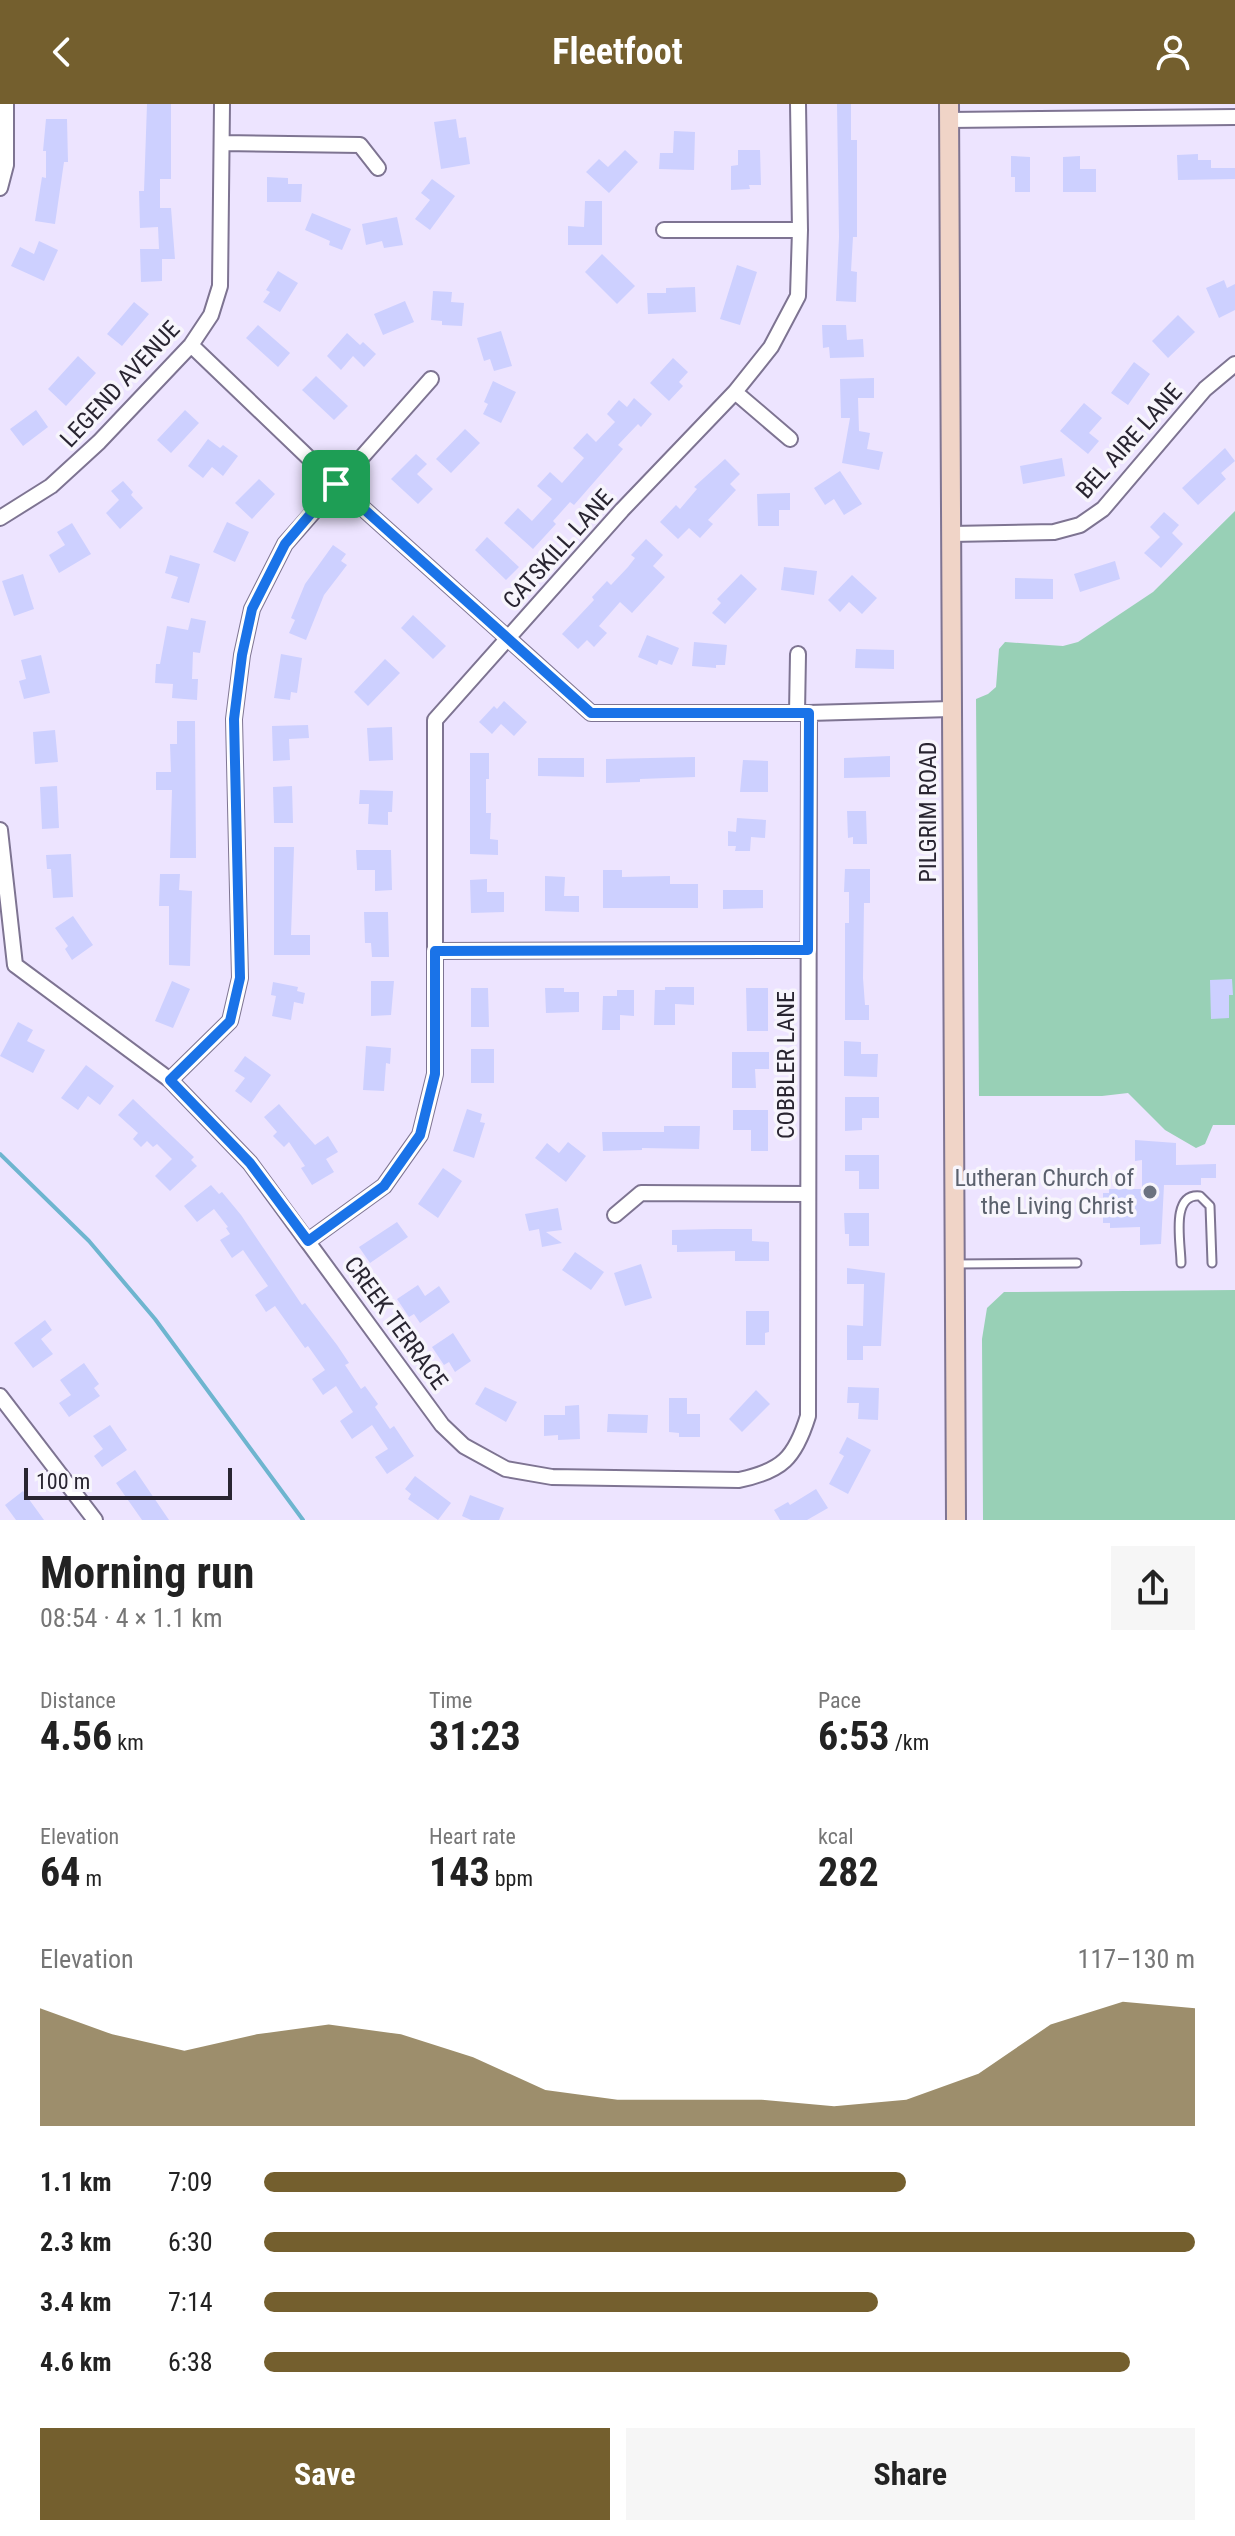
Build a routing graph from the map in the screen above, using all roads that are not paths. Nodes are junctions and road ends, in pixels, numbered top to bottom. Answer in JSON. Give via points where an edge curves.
{"nodes":[{"id":1,"x":6,"y":104,"type":"edge"},
{"id":2,"x":222,"y":104,"type":"edge"},
{"id":3,"x":798,"y":104,"type":"edge"},
{"id":4,"x":949,"y":112,"type":"edge"},
{"id":5,"x":1235,"y":117,"type":"edge"},
{"id":6,"x":222,"y":143,"type":"junction"},
{"id":7,"x":378,"y":168,"type":"dead end"},
{"id":8,"x":0,"y":188,"type":"edge"},
{"id":9,"x":664,"y":230,"type":"dead end"},
{"id":10,"x":800,"y":230,"type":"junction"},
{"id":11,"x":191,"y":345,"type":"junction"},
{"id":12,"x":1235,"y":364,"type":"edge"},
{"id":13,"x":431,"y":379,"type":"dead end"},
{"id":14,"x":735,"y":392,"type":"junction"},
{"id":15,"x":790,"y":439,"type":"dead end"},
{"id":16,"x":336,"y":484,"type":"junction"},
{"id":17,"x":0,"y":518,"type":"edge"},
{"id":18,"x":951,"y":534,"type":"junction"},
{"id":19,"x":507,"y":639,"type":"junction"},
{"id":20,"x":798,"y":654,"type":"dead end"},
{"id":21,"x":951,"y":709,"type":"junction"},
{"id":22,"x":803,"y":713,"type":"junction"},
{"id":23,"x":0,"y":830,"type":"edge"},
{"id":24,"x":808,"y":950,"type":"junction"},
{"id":25,"x":435,"y":951,"type":"junction"},
{"id":26,"x":8,"y":964,"type":"edge"},
{"id":27,"x":170,"y":1080,"type":"junction"},
{"id":28,"x":808,"y":1194,"type":"junction"},
{"id":29,"x":615,"y":1215,"type":"dead end"},
{"id":30,"x":308,"y":1241,"type":"junction"},
{"id":31,"x":1077,"y":1263,"type":"dead end"},
{"id":32,"x":1181,"y":1263,"type":"dead end"},
{"id":33,"x":1212,"y":1263,"type":"dead end"},
{"id":34,"x":954,"y":1264,"type":"junction"},
{"id":35,"x":0,"y":1396,"type":"edge"},
{"id":36,"x":808,"y":1416,"type":"joint"},
{"id":37,"x":95,"y":1520,"type":"edge"},
{"id":38,"x":956,"y":1520,"type":"edge"}],
"edges":[{"from":1,"to":8,"type":"street","via":[[6,165]]},
{"from":2,"to":6,"type":"street","name":"LEGEND AVENUE"},
{"from":3,"to":10,"type":"street","name":"CATSKILL LANE"},
{"from":4,"to":5,"type":"street"},
{"from":4,"to":18,"type":"street","name":"PILGRIM ROAD"},
{"from":6,"to":7,"type":"street","via":[[360,145]]},
{"from":6,"to":11,"type":"street","name":"LEGEND AVENUE","via":[[220,286],[211,315]]},
{"from":9,"to":10,"type":"street"},
{"from":10,"to":14,"type":"street","name":"CATSKILL LANE","via":[[798,296],[771,347]]},
{"from":11,"to":16,"type":"street"},
{"from":11,"to":17,"type":"street","name":"LEGEND AVENUE","via":[[51,486]]},
{"from":12,"to":18,"type":"street","name":"BEL AIRE LANE","via":[[1205,389],[1103,509],[1080,525],[1054,532]]},
{"from":13,"to":16,"type":"street"},
{"from":14,"to":15,"type":"street"},
{"from":14,"to":19,"type":"street","name":"CATSKILL LANE"},
{"from":16,"to":19,"type":"street"},
{"from":16,"to":27,"type":"street","via":[[285,544],[252,609],[234,719],[240,978],[230,1021]]},
{"from":18,"to":21,"type":"street","name":"PILGRIM ROAD"},
{"from":19,"to":22,"type":"street","via":[[591,713]]},
{"from":19,"to":25,"type":"street","name":"CATSKILL LANE","via":[[435,720]]},
{"from":20,"to":22,"type":"street","name":"COBBLER LANE"},
{"from":21,"to":22,"type":"street"},
{"from":21,"to":34,"type":"street","name":"PILGRIM ROAD"},
{"from":22,"to":24,"type":"street","name":"COBBLER LANE"},
{"from":23,"to":26,"type":"street"},
{"from":24,"to":25,"type":"street"},
{"from":24,"to":28,"type":"street","name":"COBBLER LANE"},
{"from":25,"to":30,"type":"street","name":"CATSKILL LANE","via":[[435,1074],[420,1135],[384,1186]]},
{"from":26,"to":27,"type":"street","name":"CREEK TERRACE"},
{"from":27,"to":30,"type":"street","name":"CREEK TERRACE","via":[[250,1163]]},
{"from":28,"to":29,"type":"street","via":[[641,1193]]},
{"from":28,"to":36,"type":"street","name":"COBBLER LANE"},
{"from":30,"to":36,"type":"street","name":"CREEK TERRACE","via":[[442,1425],[464,1446],[506,1469],[552,1477],[739,1480],[767,1474],[792,1455]]},
{"from":31,"to":34,"type":"lane"},
{"from":32,"to":33,"type":"lane","via":[[1180,1206],[1193,1195],[1210,1206]]},
{"from":34,"to":38,"type":"street","name":"PILGRIM ROAD"},
{"from":35,"to":37,"type":"street"}]}
